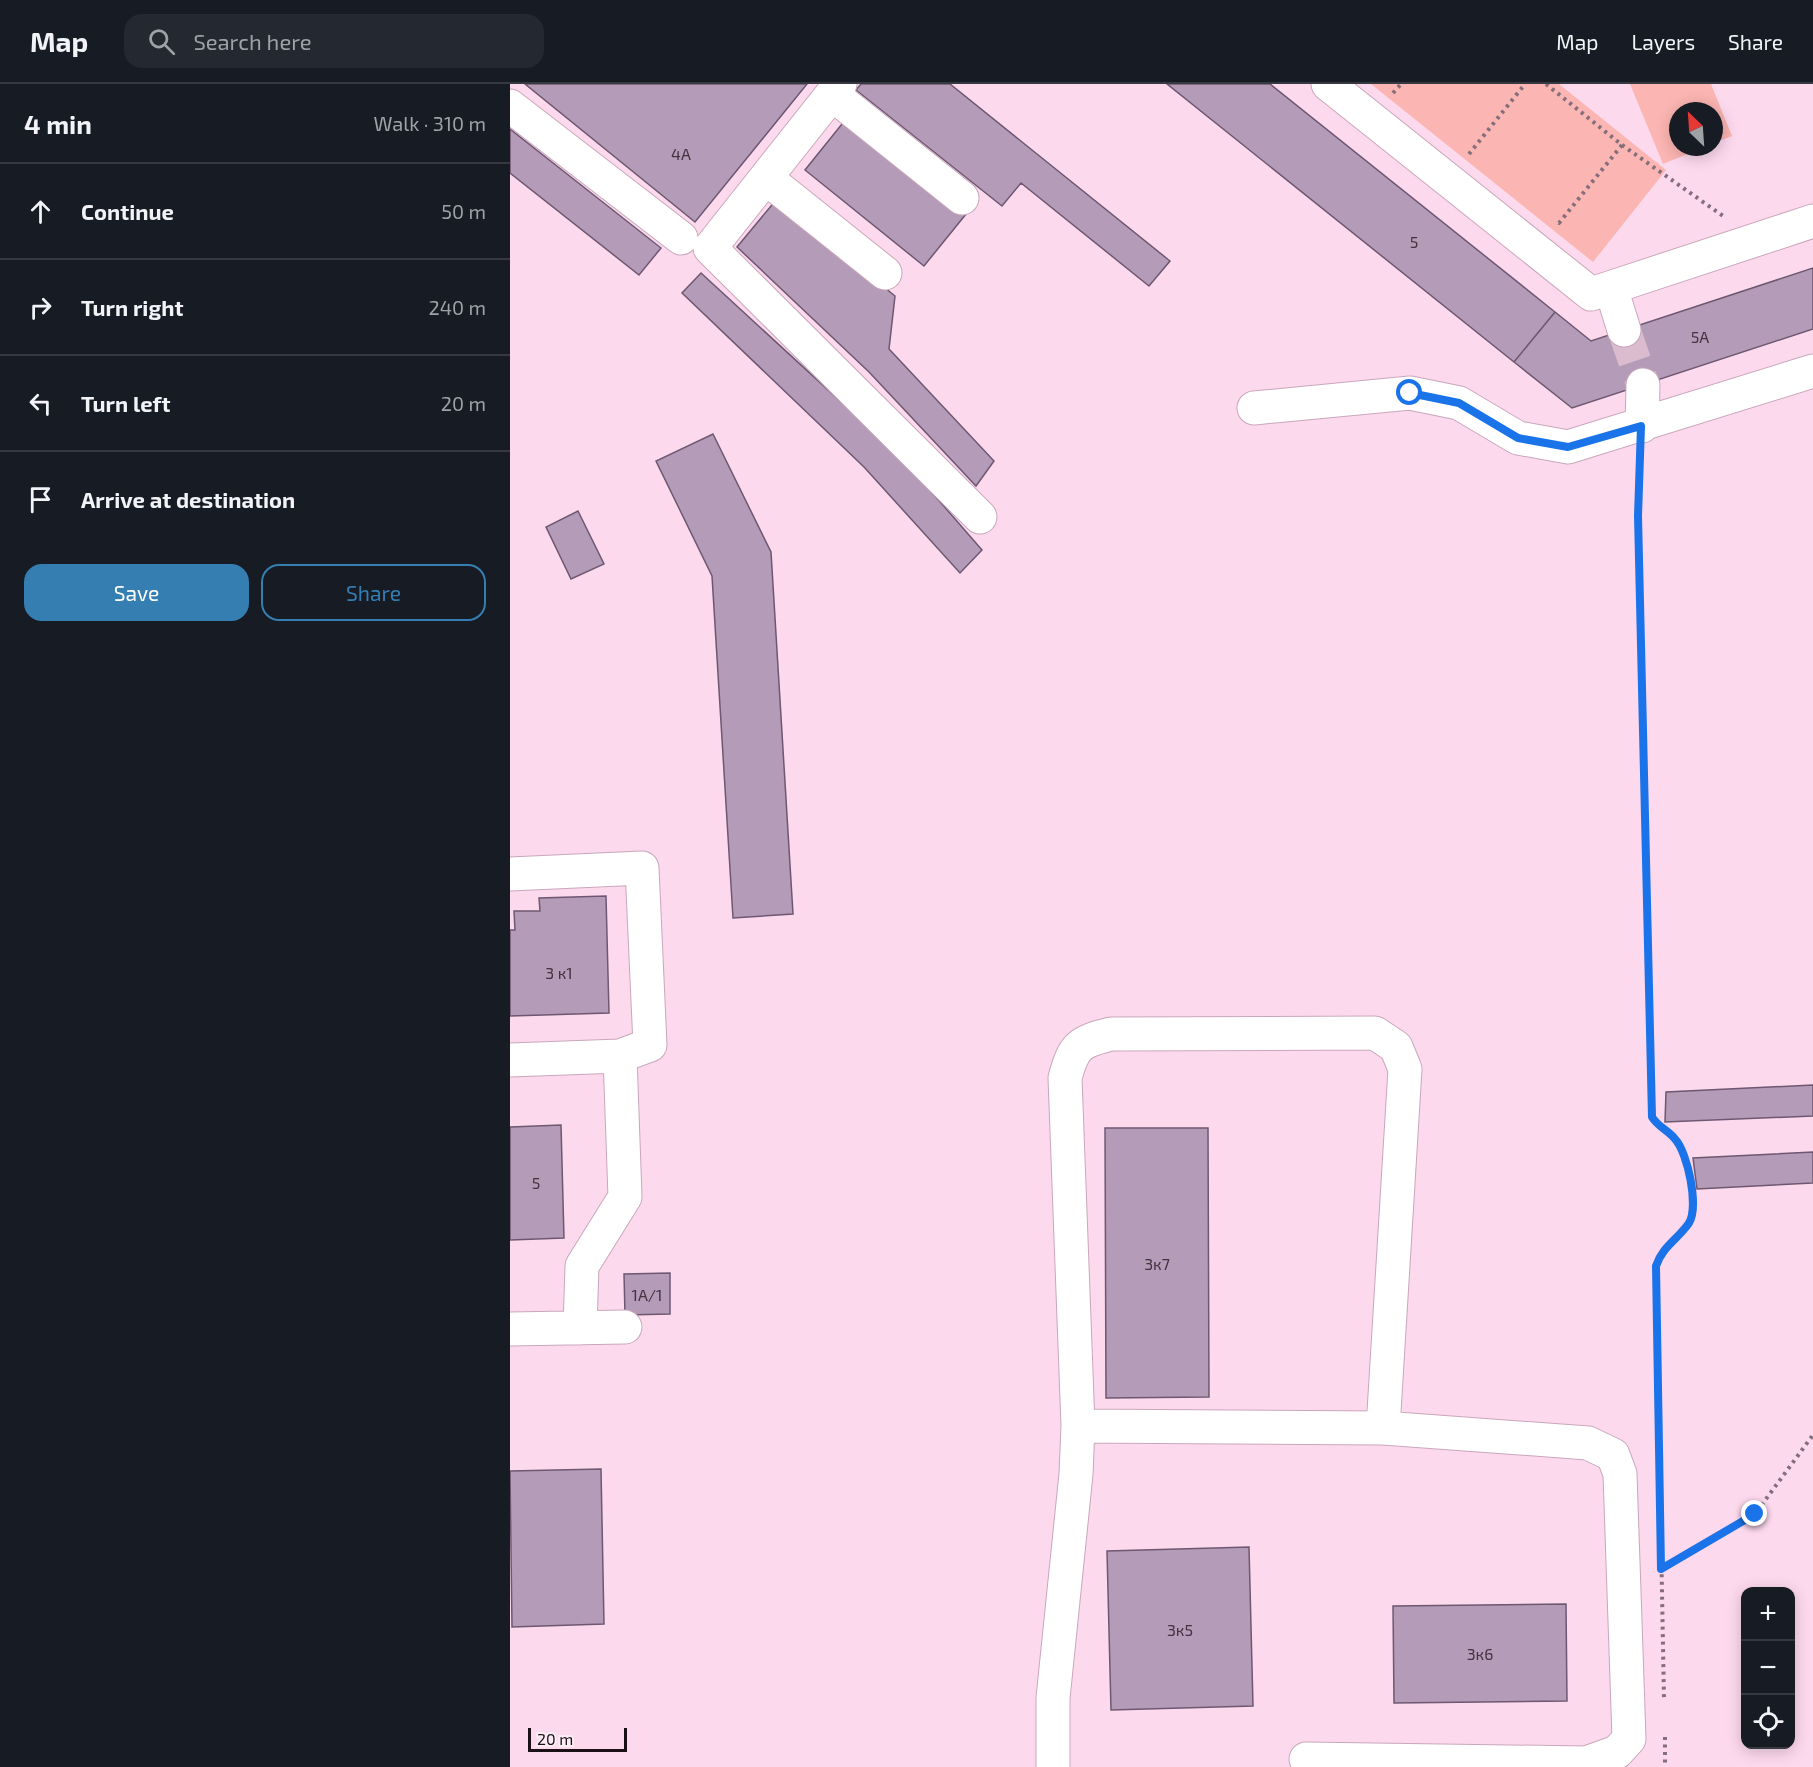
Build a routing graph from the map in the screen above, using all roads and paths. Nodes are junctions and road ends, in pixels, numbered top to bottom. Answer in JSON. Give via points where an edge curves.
{"nodes":[{"id":1,"x":1328,"y":84,"type":"edge"},
{"id":2,"x":1525,"y":84,"type":"edge"},
{"id":3,"x":1546,"y":84,"type":"edge"},
{"id":4,"x":836,"y":89,"type":"edge"},
{"id":5,"x":510,"y":106,"type":"edge"},
{"id":6,"x":1622,"y":145,"type":"junction"},
{"id":7,"x":766,"y":178,"type":"junction"},
{"id":8,"x":1448,"y":180,"type":"junction"},
{"id":9,"x":962,"y":198,"type":"dead end"},
{"id":10,"x":1813,"y":221,"type":"edge"},
{"id":11,"x":1559,"y":223,"type":"dead end"},
{"id":12,"x":681,"y":238,"type":"dead end"},
{"id":13,"x":1747,"y":243,"type":"junction"},
{"id":14,"x":885,"y":273,"type":"dead end"},
{"id":15,"x":1611,"y":288,"type":"junction"},
{"id":16,"x":1624,"y":330,"type":"tunnel mouth"},
{"id":17,"x":1813,"y":371,"type":"edge"},
{"id":18,"x":1643,"y":385,"type":"tunnel mouth"},
{"id":19,"x":1254,"y":408,"type":"dead end"},
{"id":20,"x":1641,"y":426,"type":"junction"},
{"id":21,"x":980,"y":517,"type":"dead end"},
{"id":22,"x":510,"y":874,"type":"edge"},
{"id":23,"x":620,"y":1056,"type":"junction"},
{"id":24,"x":510,"y":1060,"type":"edge"},
{"id":25,"x":626,"y":1327,"type":"dead end"},
{"id":26,"x":580,"y":1328,"type":"junction"},
{"id":27,"x":510,"y":1329,"type":"edge"},
{"id":28,"x":1078,"y":1426,"type":"junction"},
{"id":29,"x":1383,"y":1428,"type":"junction"},
{"id":30,"x":1813,"y":1435,"type":"edge"},
{"id":31,"x":1661,"y":1569,"type":"junction"},
{"id":32,"x":1664,"y":1709,"type":"dead end"},
{"id":33,"x":1665,"y":1732,"type":"dead end"},
{"id":34,"x":1306,"y":1759,"type":"dead end"},
{"id":35,"x":1053,"y":1767,"type":"edge"},
{"id":36,"x":1665,"y":1767,"type":"edge"}],
"edges":[{"from":1,"to":8,"type":"lane"},
{"from":2,"to":8,"type":"path"},
{"from":3,"to":6,"type":"path"},
{"from":4,"to":7,"type":"lane"},
{"from":4,"to":9,"type":"lane"},
{"from":5,"to":12,"type":"lane"},
{"from":6,"to":11,"type":"path"},
{"from":6,"to":13,"type":"path","via":[[1722,215]]},
{"from":7,"to":14,"type":"lane"},
{"from":7,"to":21,"type":"lane","via":[[710,248]]},
{"from":8,"to":15,"type":"lane","via":[[1591,294]]},
{"from":10,"to":13,"type":"lane"},
{"from":13,"to":15,"type":"lane"},
{"from":15,"to":16,"type":"lane"},
{"from":17,"to":20,"type":"lane"},
{"from":18,"to":20,"type":"lane"},
{"from":19,"to":20,"type":"lane","via":[[1410,393],[1459,403],[1518,438],[1568,447]]},
{"from":20,"to":31,"type":"path","via":[[1638,516],[1652,1117],[1676,1139],[1686,1159],[1692,1189],[1692,1219],[1661,1251],[1656,1266]]},
{"from":22,"to":23,"type":"lane","via":[[642,868],[650,1045]]},
{"from":23,"to":24,"type":"lane"},
{"from":23,"to":26,"type":"lane","via":[[626,1197],[582,1266]]},
{"from":25,"to":26,"type":"lane"},
{"from":26,"to":27,"type":"lane"},
{"from":28,"to":29,"type":"lane"},
{"from":28,"to":29,"type":"lane","via":[[1065,1078],[1071,1054],[1084,1040],[1111,1034],[1376,1033],[1396,1047],[1405,1069]]},
{"from":28,"to":35,"type":"lane","via":[[1077,1474],[1053,1698]]},
{"from":29,"to":34,"type":"lane","via":[[1588,1443],[1613,1455],[1620,1474],[1629,1739],[1617,1752],[1586,1763]]},
{"from":30,"to":31,"type":"path","via":[[1755,1514]]},
{"from":31,"to":32,"type":"path"},
{"from":33,"to":36,"type":"path"}]}
